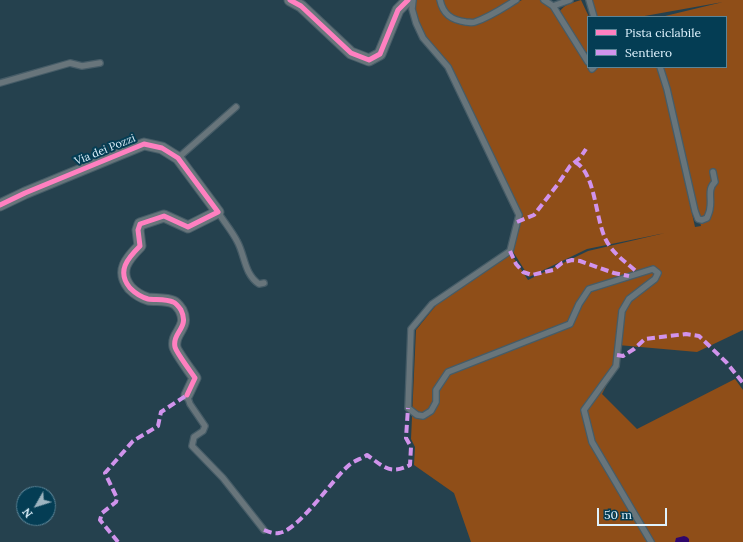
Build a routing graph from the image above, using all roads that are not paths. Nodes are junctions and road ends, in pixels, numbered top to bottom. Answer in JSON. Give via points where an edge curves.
{"nodes":[{"id":1,"x":290,"y":0,"type":"edge"},
{"id":2,"x":408,"y":0,"type":"edge"},
{"id":3,"x":414,"y":0,"type":"edge"},
{"id":4,"x":440,"y":0,"type":"edge"},
{"id":5,"x":516,"y":0,"type":"edge"},
{"id":6,"x":544,"y":0,"type":"edge"},
{"id":7,"x":570,"y":0,"type":"edge"},
{"id":8,"x":589,"y":0,"type":"edge"},
{"id":9,"x":553,"y":6,"type":"junction"},
{"id":10,"x":594,"y":16,"type":"edge"},
{"id":11,"x":587,"y":60,"type":"edge"},
{"id":12,"x":100,"y":63,"type":"dead end"},
{"id":13,"x":660,"y":68,"type":"edge"},
{"id":14,"x":0,"y":83,"type":"edge"},
{"id":15,"x":236,"y":106,"type":"dead end"},
{"id":16,"x":178,"y":158,"type":"junction"},
{"id":17,"x":713,"y":172,"type":"dead end"},
{"id":18,"x":0,"y":205,"type":"edge"},
{"id":19,"x":218,"y":212,"type":"junction"},
{"id":20,"x":264,"y":283,"type":"dead end"},
{"id":21,"x":187,"y":395,"type":"joint"},
{"id":22,"x":264,"y":530,"type":"dead end"},
{"id":23,"x":651,"y":542,"type":"edge"}],
"edges":[{"from":1,"to":2,"type":"street","via":[[301,6],[351,53],[369,60],[380,54],[398,10]]},
{"from":3,"to":23,"type":"lane","via":[[412,9],[423,38],[448,67],[519,215],[510,251],[432,304],[411,330],[408,408],[423,416],[431,411],[436,402],[436,390],[448,372],[570,324],[589,289],[653,269],[658,273],[655,279],[629,299],[622,311],[616,366],[584,410],[592,442]]},
{"from":4,"to":5,"type":"lane","via":[[448,16],[457,21],[473,23]]},
{"from":6,"to":9,"type":"lane"},
{"from":7,"to":9,"type":"lane"},
{"from":8,"to":10,"type":"lane"},
{"from":9,"to":11,"type":"lane"},
{"from":12,"to":14,"type":"lane","via":[[82,66],[70,63]]},
{"from":13,"to":17,"type":"lane","via":[[668,89],[698,219],[707,218],[710,209]]},
{"from":15,"to":16,"type":"lane"},
{"from":16,"to":18,"type":"street","name":"Via dei Pozzi","via":[[162,148],[144,144]]},
{"from":16,"to":19,"type":"street","name":"Via dei Pozzi"},
{"from":19,"to":20,"type":"lane","name":"Via dei Pozzi","via":[[237,241],[249,275],[259,284]]},
{"from":19,"to":21,"type":"street","via":[[188,227],[164,216],[140,224],[140,246],[126,264],[124,274],[126,282],[136,294],[173,302],[179,306],[184,318],[183,327],[174,340],[175,349],[196,378]]},
{"from":21,"to":22,"type":"lane","via":[[205,426],[203,431],[194,437],[192,446],[223,478]]}]}
